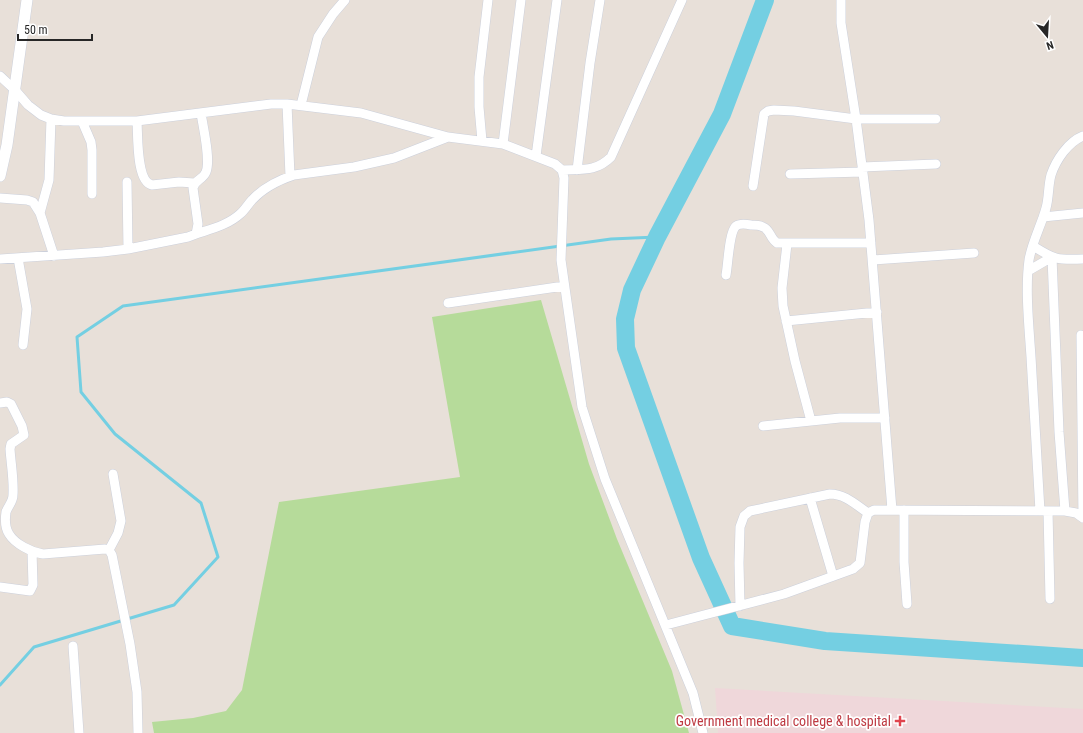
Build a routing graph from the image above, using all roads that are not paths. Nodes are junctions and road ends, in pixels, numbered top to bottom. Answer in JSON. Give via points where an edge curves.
{"nodes":[{"id":1,"x":27,"y":0,"type":"edge"},
{"id":2,"x":345,"y":0,"type":"edge"},
{"id":3,"x":488,"y":0,"type":"edge"},
{"id":4,"x":521,"y":0,"type":"edge"},
{"id":5,"x":556,"y":0,"type":"edge"},
{"id":6,"x":600,"y":0,"type":"edge"},
{"id":7,"x":682,"y":0,"type":"edge"},
{"id":8,"x":841,"y":0,"type":"edge"},
{"id":9,"x":0,"y":76,"type":"edge"},
{"id":10,"x":15,"y":90,"type":"junction"},
{"id":11,"x":287,"y":104,"type":"junction"},
{"id":12,"x":301,"y":105,"type":"junction"},
{"id":13,"x":201,"y":113,"type":"junction"},
{"id":14,"x":51,"y":119,"type":"junction"},
{"id":15,"x":856,"y":119,"type":"junction"},
{"id":16,"x":936,"y":119,"type":"dead end"},
{"id":17,"x":82,"y":121,"type":"junction"},
{"id":18,"x":137,"y":121,"type":"junction"},
{"id":19,"x":1083,"y":136,"type":"edge"},
{"id":20,"x":448,"y":137,"type":"junction"},
{"id":21,"x":482,"y":141,"type":"junction"},
{"id":22,"x":4,"y":144,"type":"edge"},
{"id":23,"x":503,"y":144,"type":"junction"},
{"id":24,"x":536,"y":156,"type":"junction"},
{"id":25,"x":936,"y":164,"type":"dead end"},
{"id":26,"x":562,"y":170,"type":"junction"},
{"id":27,"x":577,"y":170,"type":"junction"},
{"id":28,"x":863,"y":170,"type":"junction"},
{"id":29,"x":790,"y":174,"type":"dead end"},
{"id":30,"x":0,"y":176,"type":"edge"},
{"id":31,"x":290,"y":176,"type":"junction"},
{"id":32,"x":127,"y":182,"type":"dead end"},
{"id":33,"x":194,"y":183,"type":"junction"},
{"id":34,"x":753,"y":186,"type":"dead end"},
{"id":35,"x":92,"y":194,"type":"dead end"},
{"id":36,"x":0,"y":198,"type":"edge"},
{"id":37,"x":40,"y":213,"type":"junction"},
{"id":38,"x":1083,"y":213,"type":"edge"},
{"id":39,"x":1043,"y":217,"type":"junction"},
{"id":40,"x":196,"y":234,"type":"junction"},
{"id":41,"x":871,"y":243,"type":"junction"},
{"id":42,"x":787,"y":244,"type":"junction"},
{"id":43,"x":1033,"y":246,"type":"junction"},
{"id":44,"x":128,"y":249,"type":"junction"},
{"id":45,"x":974,"y":253,"type":"dead end"},
{"id":46,"x":54,"y":256,"type":"junction"},
{"id":47,"x":18,"y":258,"type":"junction"},
{"id":48,"x":1052,"y":258,"type":"junction"},
{"id":49,"x":0,"y":259,"type":"edge"},
{"id":50,"x":1083,"y":259,"type":"edge"},
{"id":51,"x":873,"y":260,"type":"junction"},
{"id":52,"x":1028,"y":270,"type":"junction"},
{"id":53,"x":726,"y":275,"type":"dead end"},
{"id":54,"x":564,"y":286,"type":"junction"},
{"id":55,"x":448,"y":303,"type":"dead end"},
{"id":56,"x":877,"y":312,"type":"junction"},
{"id":57,"x":786,"y":322,"type":"junction"},
{"id":58,"x":1081,"y":335,"type":"dead end"},
{"id":59,"x":23,"y":346,"type":"dead end"},
{"id":60,"x":0,"y":403,"type":"edge"},
{"id":61,"x":885,"y":418,"type":"junction"},
{"id":62,"x":811,"y":421,"type":"junction"},
{"id":63,"x":762,"y":426,"type":"dead end"},
{"id":64,"x":113,"y":474,"type":"dead end"},
{"id":65,"x":810,"y":498,"type":"junction"},
{"id":66,"x":892,"y":510,"type":"junction"},
{"id":67,"x":904,"y":510,"type":"junction"},
{"id":68,"x":1044,"y":511,"type":"junction"},
{"id":69,"x":1066,"y":512,"type":"junction"},
{"id":70,"x":868,"y":514,"type":"junction"},
{"id":71,"x":1083,"y":518,"type":"edge"},
{"id":72,"x":109,"y":550,"type":"junction"},
{"id":73,"x":32,"y":551,"type":"junction"},
{"id":74,"x":833,"y":576,"type":"junction"},
{"id":75,"x":0,"y":587,"type":"edge"},
{"id":76,"x":1050,"y":599,"type":"dead end"},
{"id":77,"x":907,"y":604,"type":"dead end"},
{"id":78,"x":737,"y":607,"type":"junction"},
{"id":79,"x":666,"y":625,"type":"junction"},
{"id":80,"x":73,"y":646,"type":"dead end"},
{"id":81,"x":79,"y":733,"type":"edge"},
{"id":82,"x":138,"y":733,"type":"edge"},
{"id":83,"x":704,"y":733,"type":"edge"}],
"edges":[{"from":1,"to":10,"type":"street"},
{"from":2,"to":12,"type":"street","via":[[318,38]]},
{"from":3,"to":21,"type":"street","via":[[478,82]]},
{"from":4,"to":23,"type":"street"},
{"from":5,"to":24,"type":"street"},
{"from":6,"to":27,"type":"street"},
{"from":7,"to":27,"type":"street","via":[[611,157],[598,167]]},
{"from":8,"to":15,"type":"street","via":[[841,23]]},
{"from":9,"to":10,"type":"street"},
{"from":10,"to":14,"type":"street","via":[[36,112]]},
{"from":10,"to":22,"type":"street"},
{"from":11,"to":12,"type":"street"},
{"from":11,"to":13,"type":"street"},
{"from":11,"to":31,"type":"street"},
{"from":12,"to":20,"type":"street","via":[[361,113]]},
{"from":13,"to":18,"type":"street"},
{"from":13,"to":33,"type":"street","via":[[207,171]]},
{"from":14,"to":17,"type":"street"},
{"from":14,"to":37,"type":"street","via":[[49,180]]},
{"from":15,"to":16,"type":"street"},
{"from":15,"to":28,"type":"street"},
{"from":15,"to":34,"type":"street","via":[[794,111],[768,111],[764,114]]},
{"from":17,"to":18,"type":"street"},
{"from":17,"to":35,"type":"street","via":[[91,142]]},
{"from":18,"to":33,"type":"street","via":[[140,166],[145,181],[152,185]]},
{"from":19,"to":39,"type":"street","via":[[1064,151],[1055,167]]},
{"from":20,"to":21,"type":"street"},
{"from":20,"to":31,"type":"street","via":[[394,158],[354,167]]},
{"from":21,"to":23,"type":"street"},
{"from":22,"to":30,"type":"street"},
{"from":23,"to":24,"type":"street"},
{"from":24,"to":26,"type":"street"},
{"from":25,"to":28,"type":"street"},
{"from":26,"to":27,"type":"street"},
{"from":26,"to":54,"type":"street","via":[[564,178],[561,260]]},
{"from":28,"to":29,"type":"street"},
{"from":28,"to":41,"type":"street"},
{"from":31,"to":40,"type":"street","via":[[274,183],[252,199],[241,214],[219,227]]},
{"from":32,"to":44,"type":"street"},
{"from":33,"to":40,"type":"street","via":[[192,188],[198,224]]},
{"from":36,"to":37,"type":"street","via":[[33,202]]},
{"from":37,"to":46,"type":"street"},
{"from":38,"to":39,"type":"street"},
{"from":39,"to":43,"type":"street"},
{"from":40,"to":44,"type":"street"},
{"from":41,"to":42,"type":"street"},
{"from":41,"to":51,"type":"street"},
{"from":42,"to":53,"type":"street","via":[[774,241],[763,226],[737,225],[732,238]]},
{"from":42,"to":57,"type":"street","via":[[782,295]]},
{"from":43,"to":48,"type":"street"},
{"from":43,"to":52,"type":"street"},
{"from":44,"to":46,"type":"street"},
{"from":45,"to":51,"type":"street"},
{"from":46,"to":47,"type":"street"},
{"from":47,"to":49,"type":"street"},
{"from":47,"to":59,"type":"street","via":[[27,308]]},
{"from":48,"to":50,"type":"street"},
{"from":48,"to":52,"type":"street"},
{"from":48,"to":69,"type":"street","via":[[1059,432]]},
{"from":51,"to":56,"type":"street"},
{"from":52,"to":68,"type":"street","via":[[1029,320]]},
{"from":54,"to":55,"type":"street"},
{"from":54,"to":79,"type":"street","via":[[582,407],[604,479]]},
{"from":56,"to":57,"type":"street"},
{"from":56,"to":61,"type":"street"},
{"from":57,"to":62,"type":"street"},
{"from":58,"to":71,"type":"street"},
{"from":60,"to":73,"type":"street","via":[[10,404],[24,435],[11,444],[10,449],[13,497],[6,514],[6,529],[14,539]]},
{"from":61,"to":62,"type":"street"},
{"from":61,"to":66,"type":"street"},
{"from":62,"to":63,"type":"street"},
{"from":64,"to":72,"type":"street","via":[[121,521],[118,534]]},
{"from":65,"to":70,"type":"street","via":[[838,494]]},
{"from":65,"to":74,"type":"street"},
{"from":65,"to":78,"type":"street","via":[[750,511],[744,516],[740,527]]},
{"from":66,"to":67,"type":"street"},
{"from":66,"to":70,"type":"street","via":[[874,510]]},
{"from":67,"to":68,"type":"street"},
{"from":67,"to":77,"type":"street"},
{"from":68,"to":69,"type":"street"},
{"from":68,"to":76,"type":"street"},
{"from":69,"to":71,"type":"street","via":[[1076,513]]},
{"from":70,"to":74,"type":"street","via":[[860,563]]},
{"from":72,"to":73,"type":"street","via":[[43,554]]},
{"from":72,"to":82,"type":"street","via":[[114,560],[127,626],[137,692]]},
{"from":73,"to":75,"type":"street","via":[[33,585],[30,591]]},
{"from":74,"to":78,"type":"street","via":[[784,594]]},
{"from":78,"to":79,"type":"street"},
{"from":79,"to":83,"type":"street","via":[[693,693]]},
{"from":80,"to":81,"type":"street"}]}
